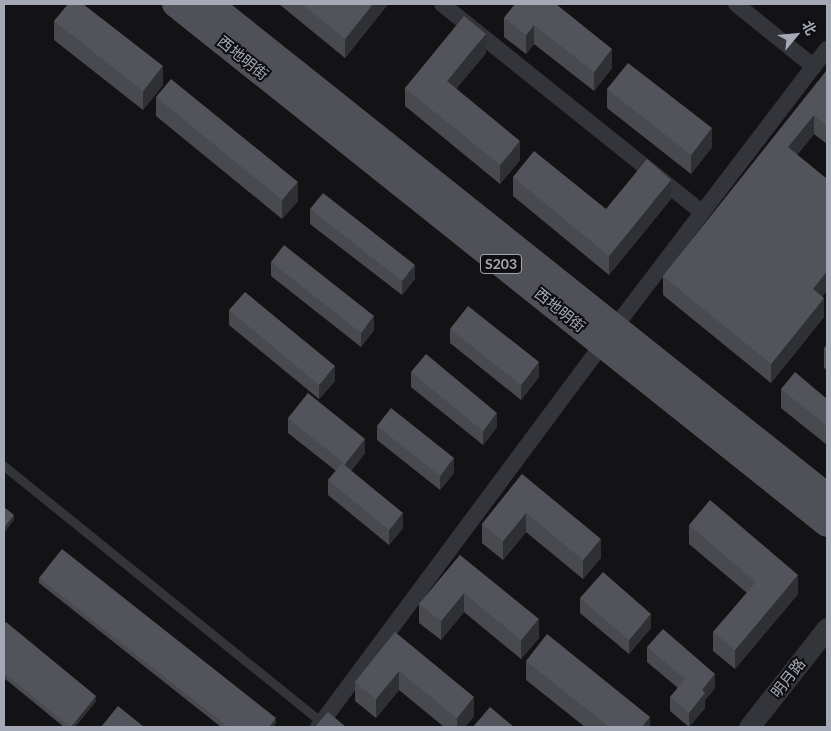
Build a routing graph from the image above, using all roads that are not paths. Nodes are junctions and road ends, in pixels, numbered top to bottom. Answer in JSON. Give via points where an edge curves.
{"nodes":[{"id":1,"x":175,"y":4,"type":"edge"},
{"id":2,"x":210,"y":4,"type":"edge"},
{"id":3,"x":442,"y":4,"type":"edge"},
{"id":4,"x":736,"y":4,"type":"edge"},
{"id":5,"x":827,"y":49,"type":"edge"},
{"id":6,"x":814,"y":66,"type":"junction"},
{"id":7,"x":702,"y":212,"type":"junction"},
{"id":8,"x":615,"y":327,"type":"junction"},
{"id":9,"x":4,"y":466,"type":"edge"},
{"id":10,"x":827,"y":496,"type":"edge"},
{"id":11,"x":827,"y":524,"type":"edge"},
{"id":12,"x":827,"y":628,"type":"edge"},
{"id":13,"x":320,"y":725,"type":"edge"},
{"id":14,"x":749,"y":727,"type":"edge"}],
"edges":[{"from":1,"to":11,"type":"main road","name":"西地明街","number":"S203"},
{"from":2,"to":8,"type":"main road","name":"西地明街","number":"S203"},
{"from":3,"to":7,"type":"street"},
{"from":4,"to":6,"type":"street"},
{"from":5,"to":6,"type":"street"},
{"from":6,"to":7,"type":"street"},
{"from":7,"to":8,"type":"street"},
{"from":8,"to":10,"type":"main road","name":"西地明街","number":"S203"},
{"from":8,"to":13,"type":"street"},
{"from":9,"to":13,"type":"lane"},
{"from":12,"to":14,"type":"street","name":"明月路"}]}
